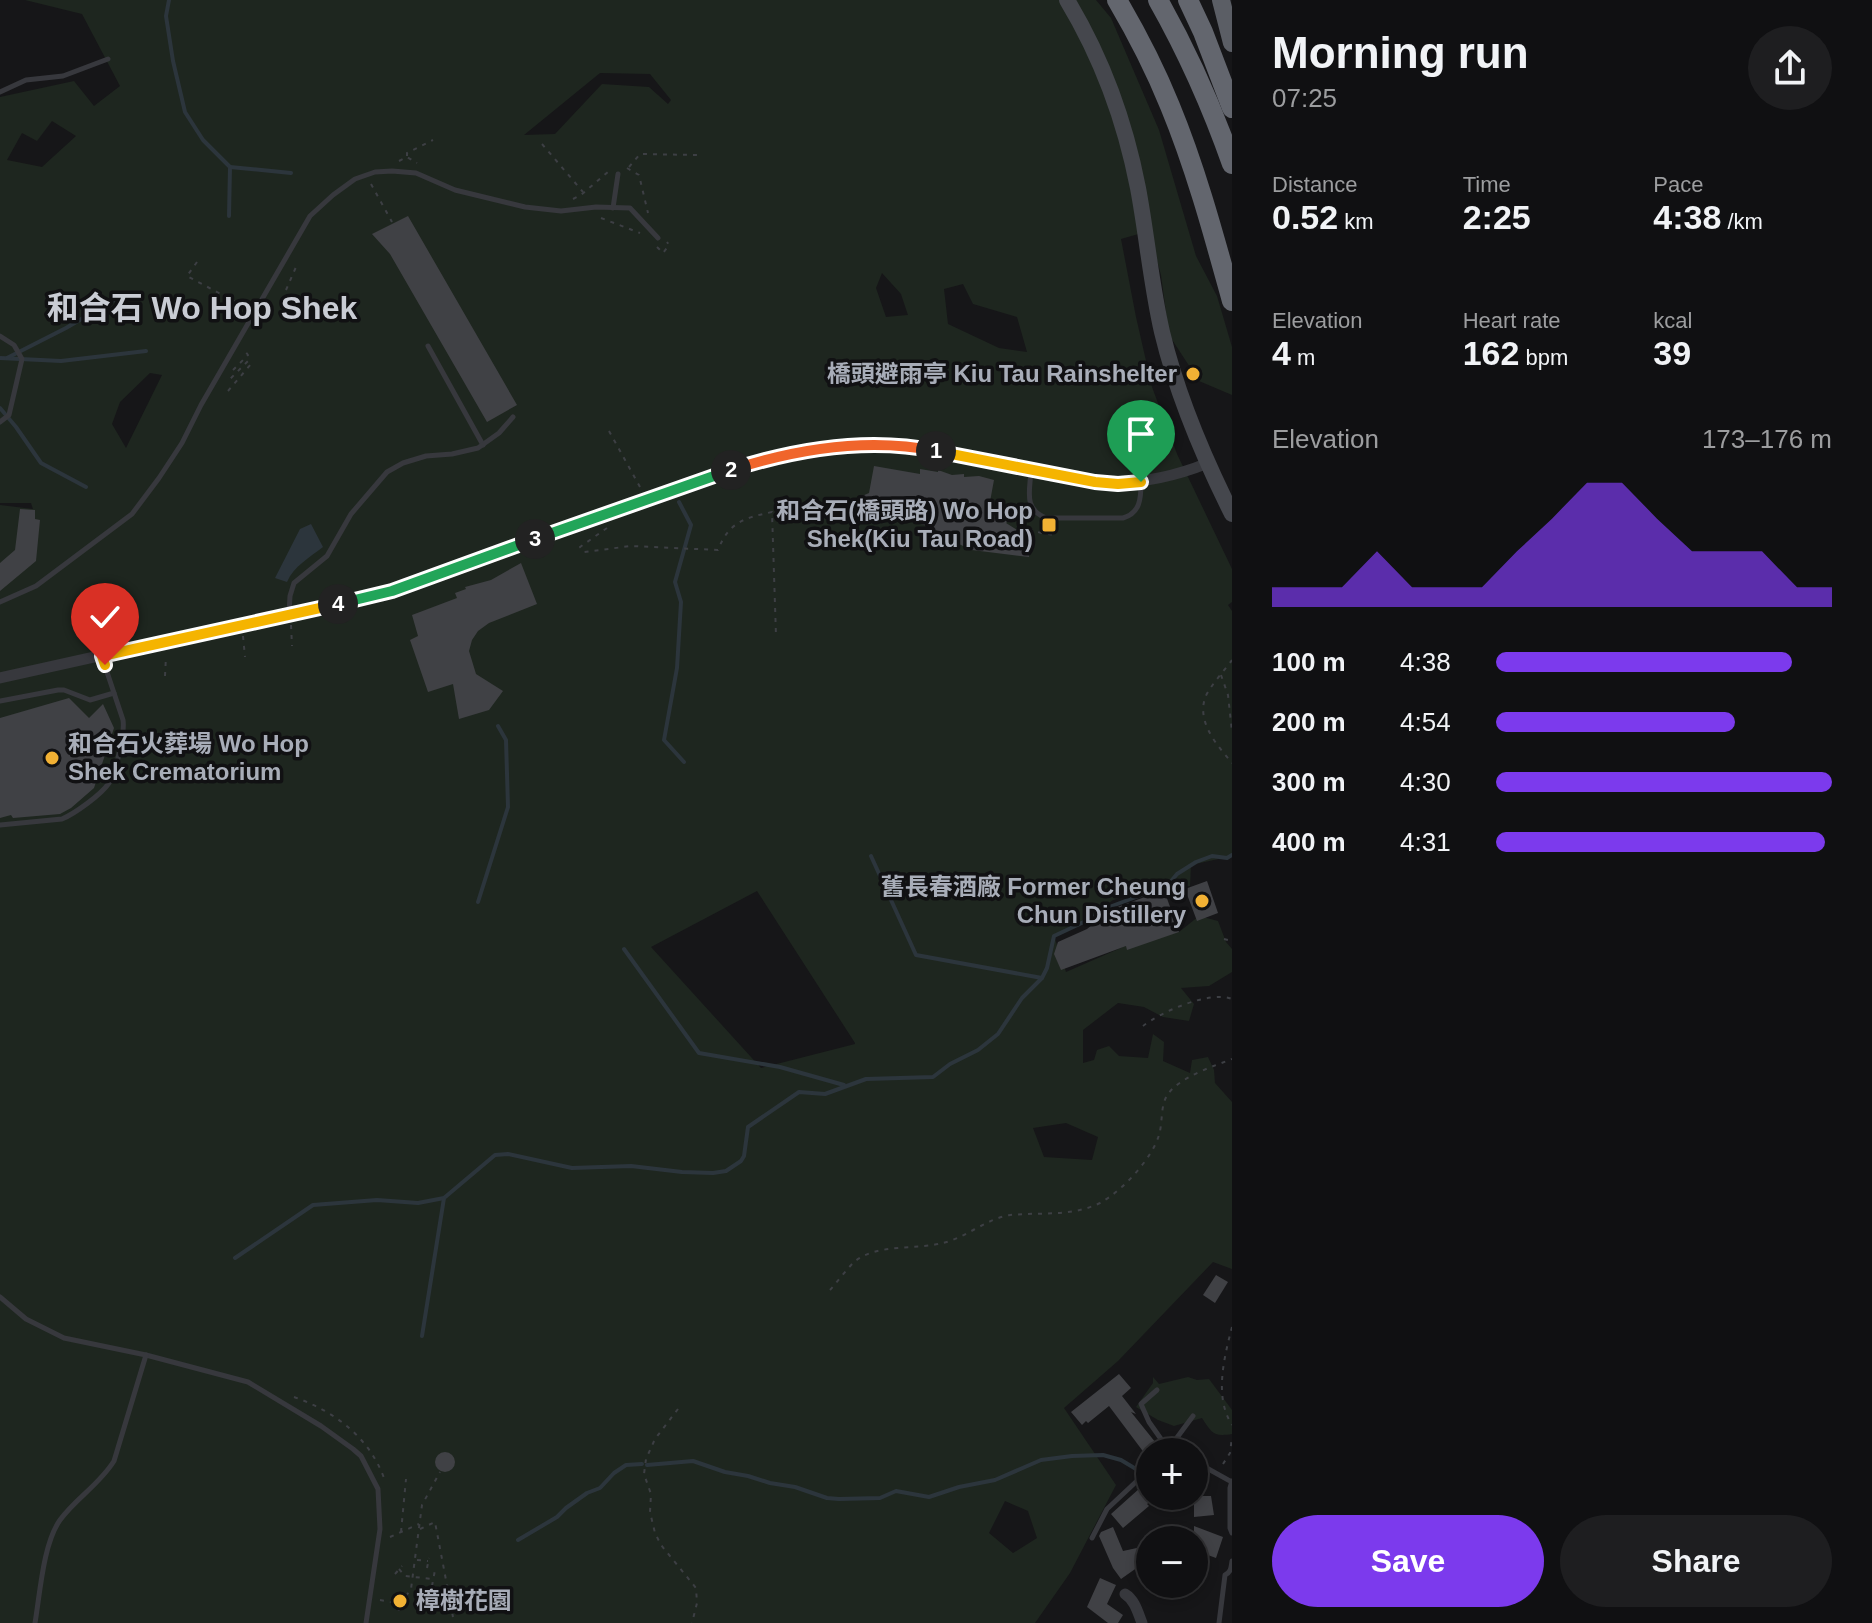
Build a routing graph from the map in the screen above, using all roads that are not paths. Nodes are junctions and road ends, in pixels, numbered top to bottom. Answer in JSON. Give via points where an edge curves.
{"nodes":[{"id":1,"x":1067,"y":0,"type":"edge"},
{"id":2,"x":1117,"y":0,"type":"edge"},
{"id":3,"x":1158,"y":0,"type":"edge"},
{"id":4,"x":1188,"y":0,"type":"edge"},
{"id":5,"x":1221,"y":0,"type":"edge"},
{"id":6,"x":1232,"y":43,"type":"edge"},
{"id":7,"x":108,"y":59,"type":"dead end"},
{"id":8,"x":0,"y":92,"type":"edge"},
{"id":9,"x":1232,"y":108,"type":"edge"},
{"id":10,"x":1232,"y":164,"type":"edge"},
{"id":11,"x":618,"y":174,"type":"dead end"},
{"id":12,"x":613,"y":208,"type":"junction"},
{"id":13,"x":661,"y":237,"type":"road end"},
{"id":14,"x":1232,"y":301,"type":"edge"},
{"id":15,"x":0,"y":336,"type":"edge"},
{"id":16,"x":428,"y":346,"type":"dead end"},
{"id":17,"x":513,"y":417,"type":"dead end"},
{"id":18,"x":0,"y":422,"type":"edge"},
{"id":19,"x":483,"y":445,"type":"junction"},
{"id":20,"x":1208,"y":463,"type":"junction"},
{"id":21,"x":1031,"y":470,"type":"junction"},
{"id":22,"x":1141,"y":482,"type":"junction"},
{"id":23,"x":1232,"y":514,"type":"edge"},
{"id":24,"x":0,"y":602,"type":"edge"},
{"id":25,"x":290,"y":619,"type":"junction"},
{"id":26,"x":102,"y":656,"type":"junction"},
{"id":27,"x":0,"y":678,"type":"edge"},
{"id":28,"x":114,"y":693,"type":"junction"},
{"id":29,"x":0,"y":701,"type":"edge"},
{"id":30,"x":0,"y":825,"type":"edge"},
{"id":31,"x":0,"y":1297,"type":"edge"},
{"id":32,"x":146,"y":1355,"type":"junction"},
{"id":33,"x":1157,"y":1390,"type":"dead end"},
{"id":34,"x":1193,"y":1416,"type":"dead end"},
{"id":35,"x":1160,"y":1438,"type":"edge"},
{"id":36,"x":1179,"y":1438,"type":"edge"},
{"id":37,"x":1208,"y":1469,"type":"edge"},
{"id":38,"x":1136,"y":1482,"type":"edge"},
{"id":39,"x":1232,"y":1482,"type":"edge"},
{"id":40,"x":1232,"y":1533,"type":"edge"},
{"id":41,"x":1092,"y":1538,"type":"dead end"},
{"id":42,"x":1232,"y":1561,"type":"edge"},
{"id":43,"x":1125,"y":1594,"type":"dead end"},
{"id":44,"x":35,"y":1623,"type":"edge"},
{"id":45,"x":366,"y":1623,"type":"edge"},
{"id":46,"x":1142,"y":1623,"type":"edge"},
{"id":47,"x":1219,"y":1623,"type":"edge"}],
"edges":[{"from":1,"to":20,"type":"main road","via":[[1120,115],[1138,185],[1163,335]]},
{"from":2,"to":14,"type":"highway","via":[[1175,117]]},
{"from":3,"to":10,"type":"highway","via":[[1208,99]]},
{"from":4,"to":9,"type":"highway"},
{"from":5,"to":6,"type":"highway"},
{"from":7,"to":8,"type":"lane"},
{"from":11,"to":12,"type":"lane"},
{"from":12,"to":13,"type":"lane","via":[[630,208]]},
{"from":12,"to":24,"type":"lane","via":[[525,207],[455,190],[416,173],[375,172],[355,179],[310,216],[182,443],[132,514],[36,586]]},
{"from":15,"to":18,"type":"lane","via":[[22,359],[9,415]]},
{"from":16,"to":19,"type":"lane"},
{"from":17,"to":19,"type":"lane"},
{"from":19,"to":25,"type":"lane","via":[[426,456],[387,472],[351,514],[327,556],[294,583]]},
{"from":20,"to":22,"type":"street"},
{"from":20,"to":23,"type":"main road"},
{"from":21,"to":22,"type":"street","via":[[1095,482]]},
{"from":21,"to":22,"type":"lane","via":[[1031,509],[1046,518],[1130,516],[1141,499]]},
{"from":21,"to":25,"type":"street","via":[[882,446],[784,455],[392,591]]},
{"from":25,"to":26,"type":"street"},
{"from":26,"to":27,"type":"street"},
{"from":26,"to":28,"type":"lane"},
{"from":28,"to":29,"type":"lane","via":[[90,700],[58,690]]},
{"from":28,"to":30,"type":"lane","via":[[124,730],[106,787],[62,819]]},
{"from":31,"to":32,"type":"lane","via":[[26,1319],[64,1338]]},
{"from":32,"to":44,"type":"lane","via":[[114,1461],[54,1531]]},
{"from":32,"to":45,"type":"lane","via":[[248,1382],[361,1456],[378,1489],[380,1529]]},
{"from":33,"to":35,"type":"lane","via":[[1141,1404]]},
{"from":34,"to":36,"type":"lane"},
{"from":37,"to":39,"type":"lane"},
{"from":38,"to":41,"type":"lane","via":[[1112,1504]]},
{"from":39,"to":40,"type":"lane"},
{"from":42,"to":47,"type":"lane"},
{"from":43,"to":46,"type":"street"}]}
